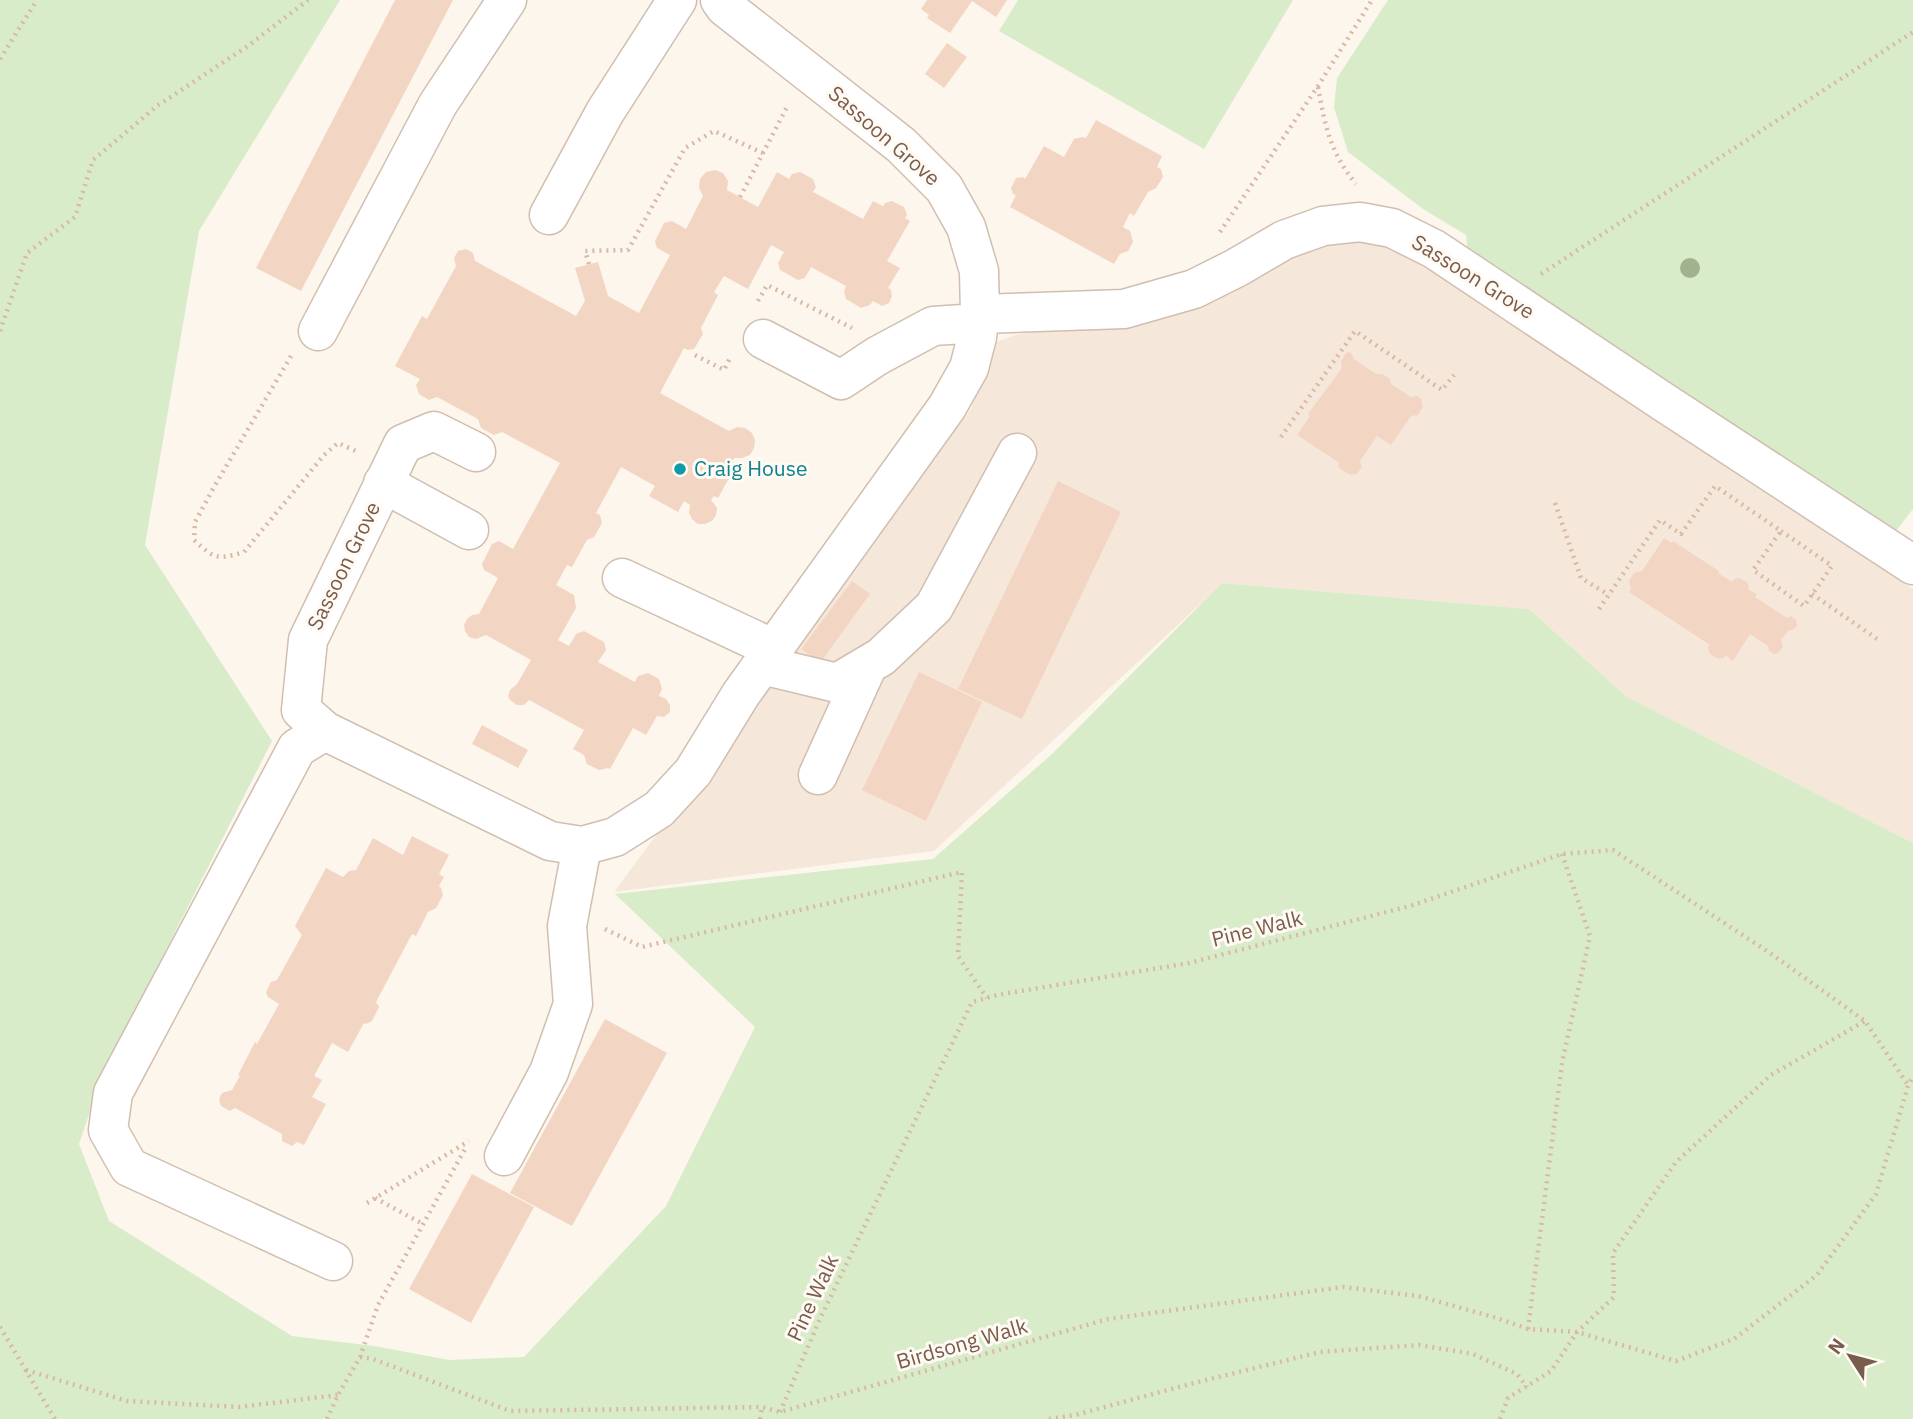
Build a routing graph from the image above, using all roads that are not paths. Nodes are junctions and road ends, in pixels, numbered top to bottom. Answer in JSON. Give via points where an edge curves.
{"nodes":[{"id":1,"x":507,"y":0,"type":"edge"},
{"id":2,"x":677,"y":0,"type":"edge"},
{"id":3,"x":720,"y":0,"type":"edge"},
{"id":4,"x":549,"y":215,"type":"dead end"},
{"id":5,"x":979,"y":319,"type":"junction"},
{"id":6,"x":318,"y":331,"type":"road end"},
{"id":7,"x":763,"y":339,"type":"dead end"},
{"id":8,"x":476,"y":452,"type":"dead end"},
{"id":9,"x":1017,"y":453,"type":"dead end"},
{"id":10,"x":387,"y":476,"type":"junction"},
{"id":11,"x":469,"y":530,"type":"dead end"},
{"id":12,"x":1913,"y":565,"type":"edge"},
{"id":13,"x":622,"y":578,"type":"dead end"},
{"id":14,"x":768,"y":657,"type":"junction"},
{"id":15,"x":868,"y":665,"type":"junction"},
{"id":16,"x":325,"y":731,"type":"junction"},
{"id":17,"x":818,"y":775,"type":"dead end"},
{"id":18,"x":582,"y":846,"type":"junction"},
{"id":19,"x":504,"y":1156,"type":"dead end"},
{"id":20,"x":333,"y":1261,"type":"dead end"}],
"edges":[{"from":1,"to":6,"type":"street","via":[[438,104]]},
{"from":2,"to":4,"type":"street","via":[[605,112]]},
{"from":3,"to":5,"type":"street","name":"Sassoon Grove","via":[[901,145],[944,188],[966,227],[979,271]]},
{"from":5,"to":7,"type":"street","via":[[933,326],[841,380]]},
{"from":5,"to":12,"type":"street","name":"Sassoon Grove","via":[[1124,309],[1194,289],[1284,240],[1323,226],[1360,222],[1392,228],[1434,249]]},
{"from":5,"to":14,"type":"street","name":"Sassoon Grove","via":[[969,369],[947,407]]},
{"from":8,"to":10,"type":"street","name":"Sassoon Grove","via":[[434,431],[403,444]]},
{"from":9,"to":15,"type":"street","via":[[934,607]]},
{"from":10,"to":11,"type":"street"},
{"from":10,"to":16,"type":"street","name":"Sassoon Grove","via":[[308,640],[301,710]]},
{"from":13,"to":14,"type":"street"},
{"from":14,"to":15,"type":"street","via":[[837,683]]},
{"from":14,"to":18,"type":"street","name":"Sassoon Grove","via":[[693,772],[659,808],[615,837]]},
{"from":15,"to":17,"type":"street"},
{"from":16,"to":18,"type":"street","name":"Sassoon Grove","via":[[550,841]]},
{"from":16,"to":20,"type":"street","via":[[297,748],[113,1093],[108,1130],[129,1167]]},
{"from":18,"to":19,"type":"street","via":[[567,926],[573,1004],[549,1072]]}]}
